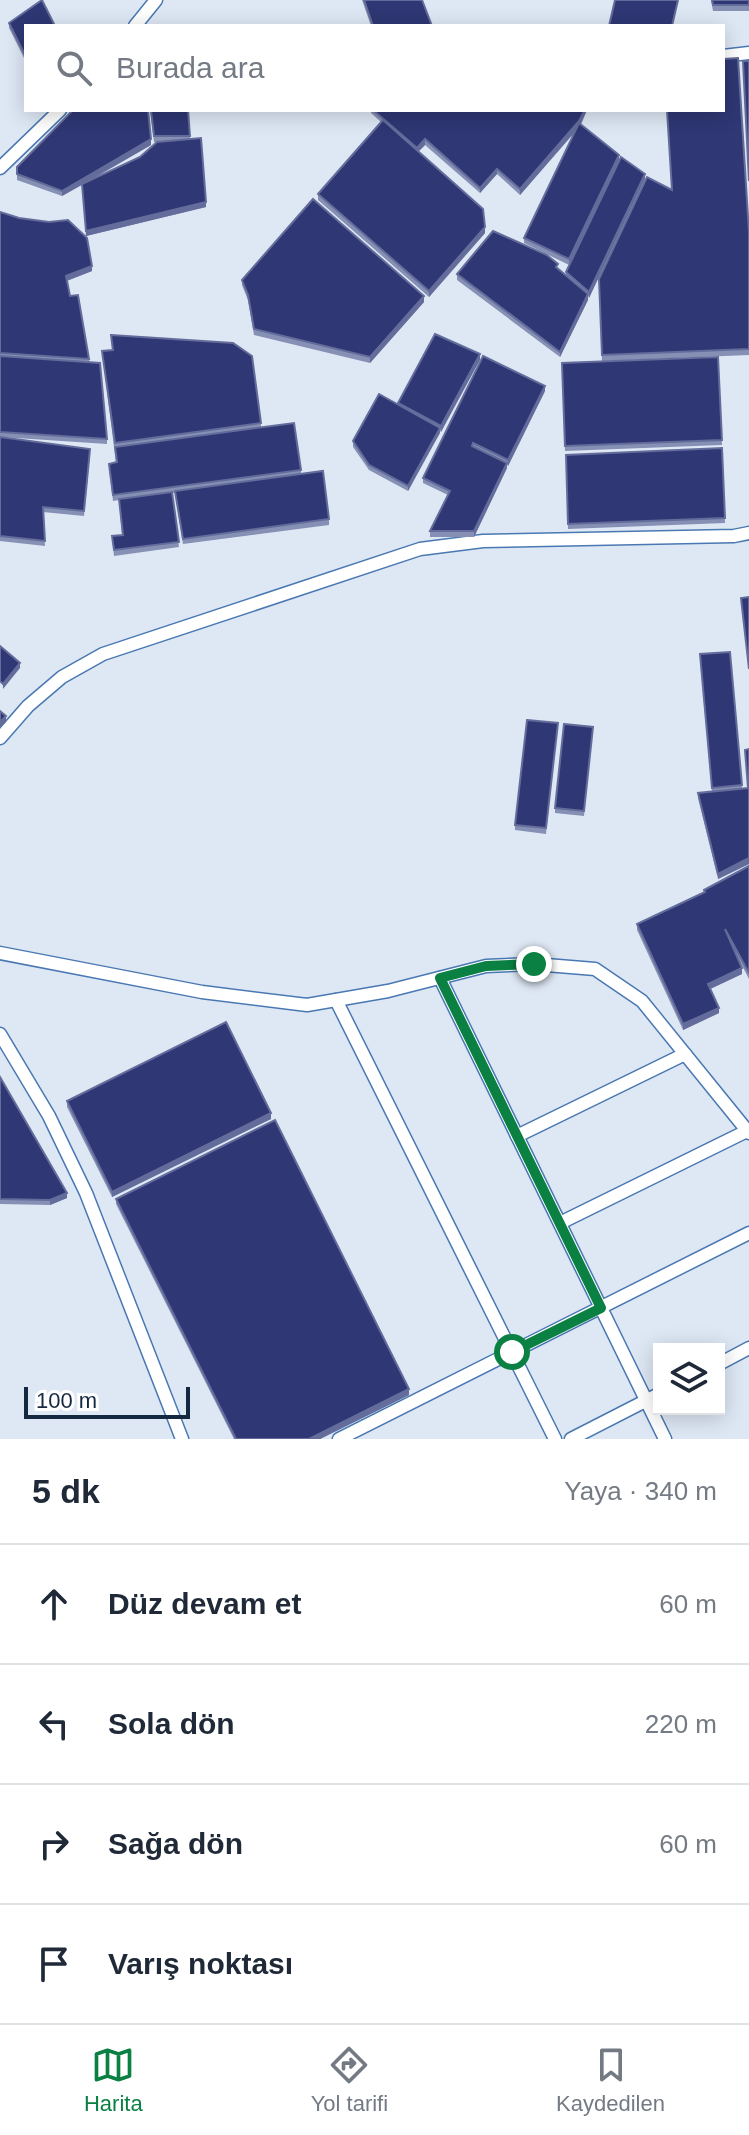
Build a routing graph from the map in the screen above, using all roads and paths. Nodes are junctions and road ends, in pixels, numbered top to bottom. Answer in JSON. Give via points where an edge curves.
{"nodes":[{"id":1,"x":156,"y":0,"type":"edge"},
{"id":2,"x":137,"y":24,"type":"edge"},
{"id":3,"x":749,"y":53,"type":"edge"},
{"id":4,"x":725,"y":56,"type":"edge"},
{"id":5,"x":58,"y":112,"type":"edge"},
{"id":6,"x":0,"y":168,"type":"edge"},
{"id":7,"x":749,"y":533,"type":"edge"},
{"id":8,"x":0,"y":738,"type":"edge"},
{"id":9,"x":0,"y":953,"type":"edge"},
{"id":10,"x":440,"y":978,"type":"junction"},
{"id":11,"x":336,"y":1000,"type":"junction"},
{"id":12,"x":0,"y":1034,"type":"edge"},
{"id":13,"x":685,"y":1054,"type":"junction"},
{"id":14,"x":748,"y":1132,"type":"edge"},
{"id":15,"x":517,"y":1136,"type":"junction"},
{"id":16,"x":560,"y":1223,"type":"junction"},
{"id":17,"x":749,"y":1233,"type":"edge"},
{"id":18,"x":601,"y":1308,"type":"junction"},
{"id":19,"x":749,"y":1348,"type":"edge"},
{"id":20,"x":512,"y":1352,"type":"junction"},
{"id":21,"x":725,"y":1361,"type":"edge"},
{"id":22,"x":653,"y":1397,"type":"edge"},
{"id":23,"x":646,"y":1401,"type":"junction"},
{"id":24,"x":182,"y":1439,"type":"edge"},
{"id":25,"x":339,"y":1439,"type":"edge"},
{"id":26,"x":555,"y":1439,"type":"edge"},
{"id":27,"x":571,"y":1439,"type":"edge"},
{"id":28,"x":665,"y":1439,"type":"edge"}],
"edges":[{"from":1,"to":2,"type":"street"},
{"from":3,"to":4,"type":"street"},
{"from":5,"to":6,"type":"street"},
{"from":7,"to":8,"type":"street","via":[[483,541],[420,549],[103,654],[62,677]]},
{"from":9,"to":11,"type":"street","via":[[202,992],[307,1005]]},
{"from":10,"to":11,"type":"street"},
{"from":10,"to":13,"type":"street","via":[[486,966],[595,969],[642,1001]]},
{"from":10,"to":15,"type":"street"},
{"from":11,"to":20,"type":"street"},
{"from":12,"to":24,"type":"street","via":[[49,1116],[86,1193]]},
{"from":13,"to":14,"type":"street"},
{"from":13,"to":15,"type":"street"},
{"from":14,"to":16,"type":"street"},
{"from":15,"to":16,"type":"street"},
{"from":16,"to":18,"type":"street"},
{"from":17,"to":18,"type":"street"},
{"from":18,"to":20,"type":"street"},
{"from":18,"to":23,"type":"street"},
{"from":19,"to":21,"type":"street"},
{"from":20,"to":25,"type":"street"},
{"from":20,"to":26,"type":"street"},
{"from":22,"to":23,"type":"street"},
{"from":23,"to":27,"type":"street"},
{"from":23,"to":28,"type":"street"}]}
